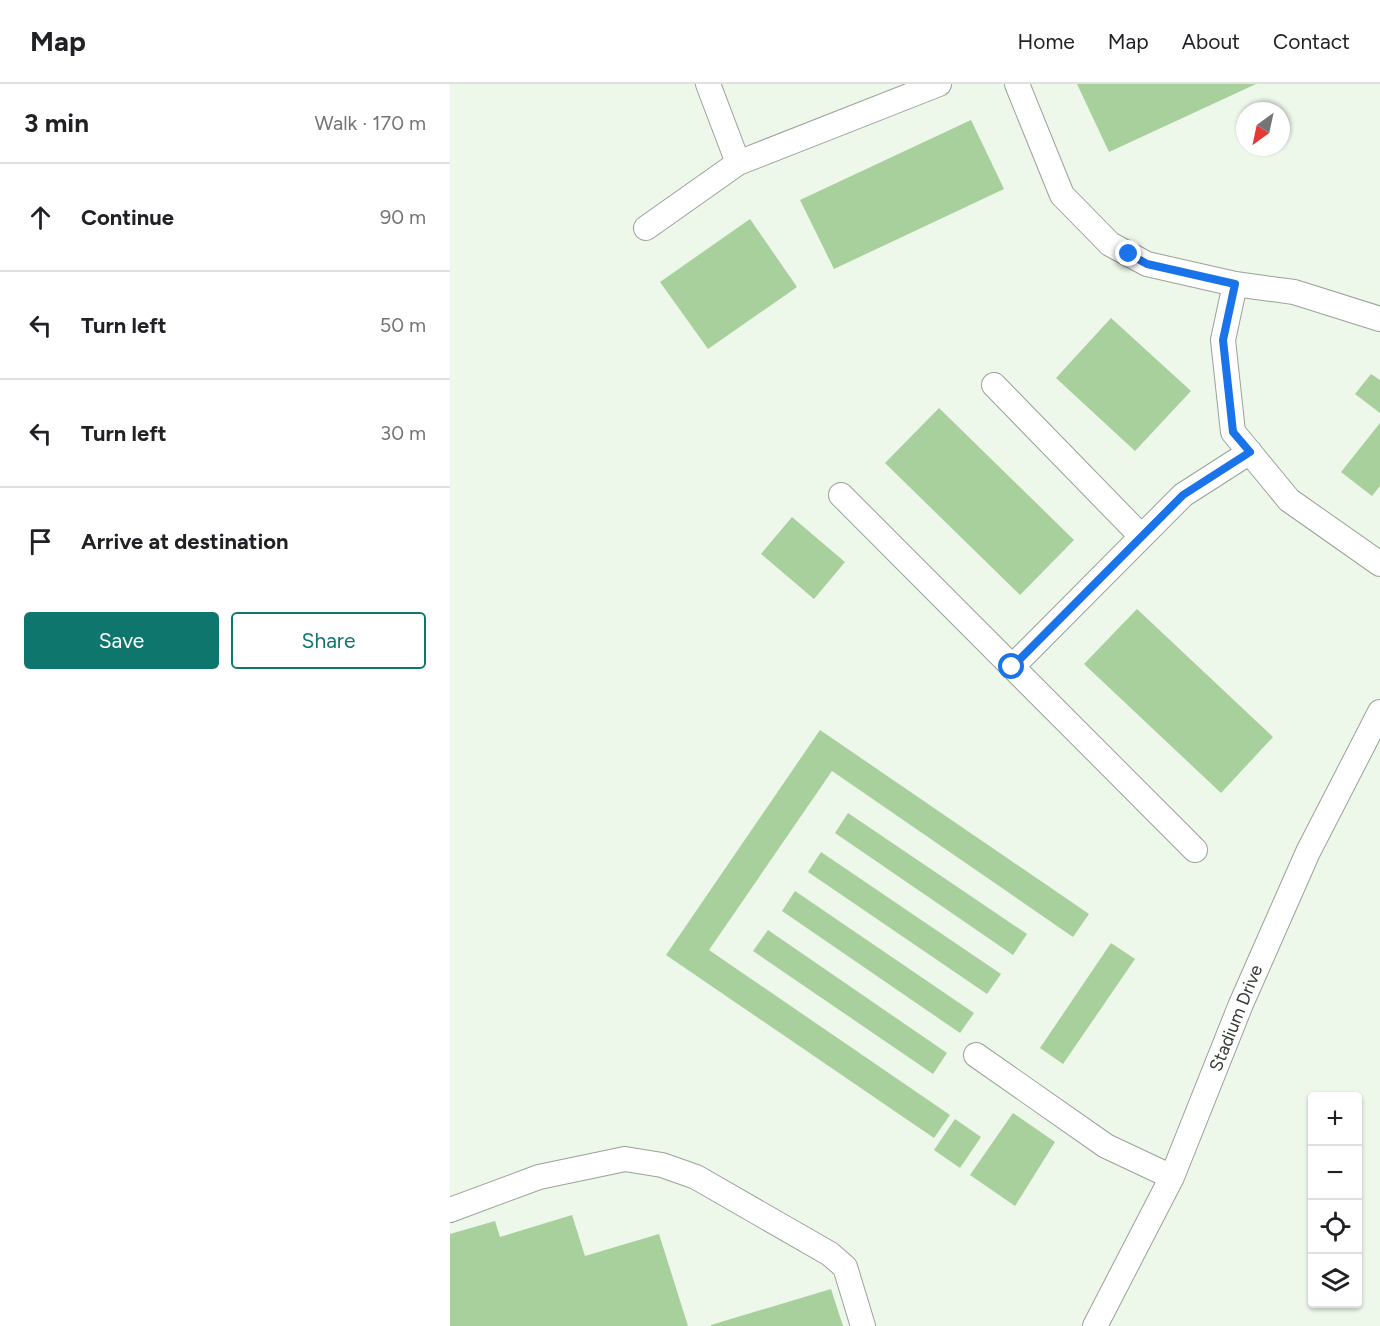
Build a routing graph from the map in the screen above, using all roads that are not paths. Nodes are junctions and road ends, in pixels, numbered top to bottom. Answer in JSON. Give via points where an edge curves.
{"nodes":[{"id":1,"x":708,"y":84,"type":"edge"},
{"id":2,"x":939,"y":84,"type":"edge"},
{"id":3,"x":1017,"y":84,"type":"edge"},
{"id":4,"x":738,"y":163,"type":"junction"},
{"id":5,"x":646,"y":228,"type":"dead end"},
{"id":6,"x":1235,"y":284,"type":"junction"},
{"id":7,"x":1380,"y":319,"type":"edge"},
{"id":8,"x":994,"y":385,"type":"dead end"},
{"id":9,"x":1250,"y":452,"type":"junction"},
{"id":10,"x":841,"y":495,"type":"dead end"},
{"id":11,"x":1141,"y":536,"type":"junction"},
{"id":12,"x":1378,"y":558,"type":"edge"},
{"id":13,"x":1012,"y":667,"type":"junction"},
{"id":14,"x":1380,"y":712,"type":"edge"},
{"id":15,"x":1195,"y":850,"type":"dead end"},
{"id":16,"x":976,"y":1055,"type":"dead end"},
{"id":17,"x":1172,"y":1177,"type":"junction"},
{"id":18,"x":450,"y":1210,"type":"edge"},
{"id":19,"x":863,"y":1326,"type":"edge"},
{"id":20,"x":1095,"y":1326,"type":"edge"}],
"edges":[{"from":1,"to":4,"type":"street"},
{"from":2,"to":4,"type":"street"},
{"from":3,"to":6,"type":"street","via":[[1062,195],[1110,244],[1147,264]]},
{"from":4,"to":5,"type":"street"},
{"from":6,"to":7,"type":"street","via":[[1294,292]]},
{"from":6,"to":9,"type":"street","via":[[1223,340],[1233,432]]},
{"from":8,"to":11,"type":"street"},
{"from":9,"to":11,"type":"street","via":[[1183,495]]},
{"from":9,"to":12,"type":"street","via":[[1289,500]]},
{"from":10,"to":13,"type":"street"},
{"from":11,"to":13,"type":"street"},
{"from":13,"to":15,"type":"street"},
{"from":14,"to":17,"type":"street","name":"Stadium Drive","via":[[1308,852],[1241,1004]]},
{"from":16,"to":17,"type":"street","via":[[1106,1146]]},
{"from":17,"to":20,"type":"street","name":"Stadium Drive"},
{"from":18,"to":19,"type":"street","via":[[539,1177],[625,1159],[662,1165],[696,1177],[830,1254],[845,1267]]}]}
